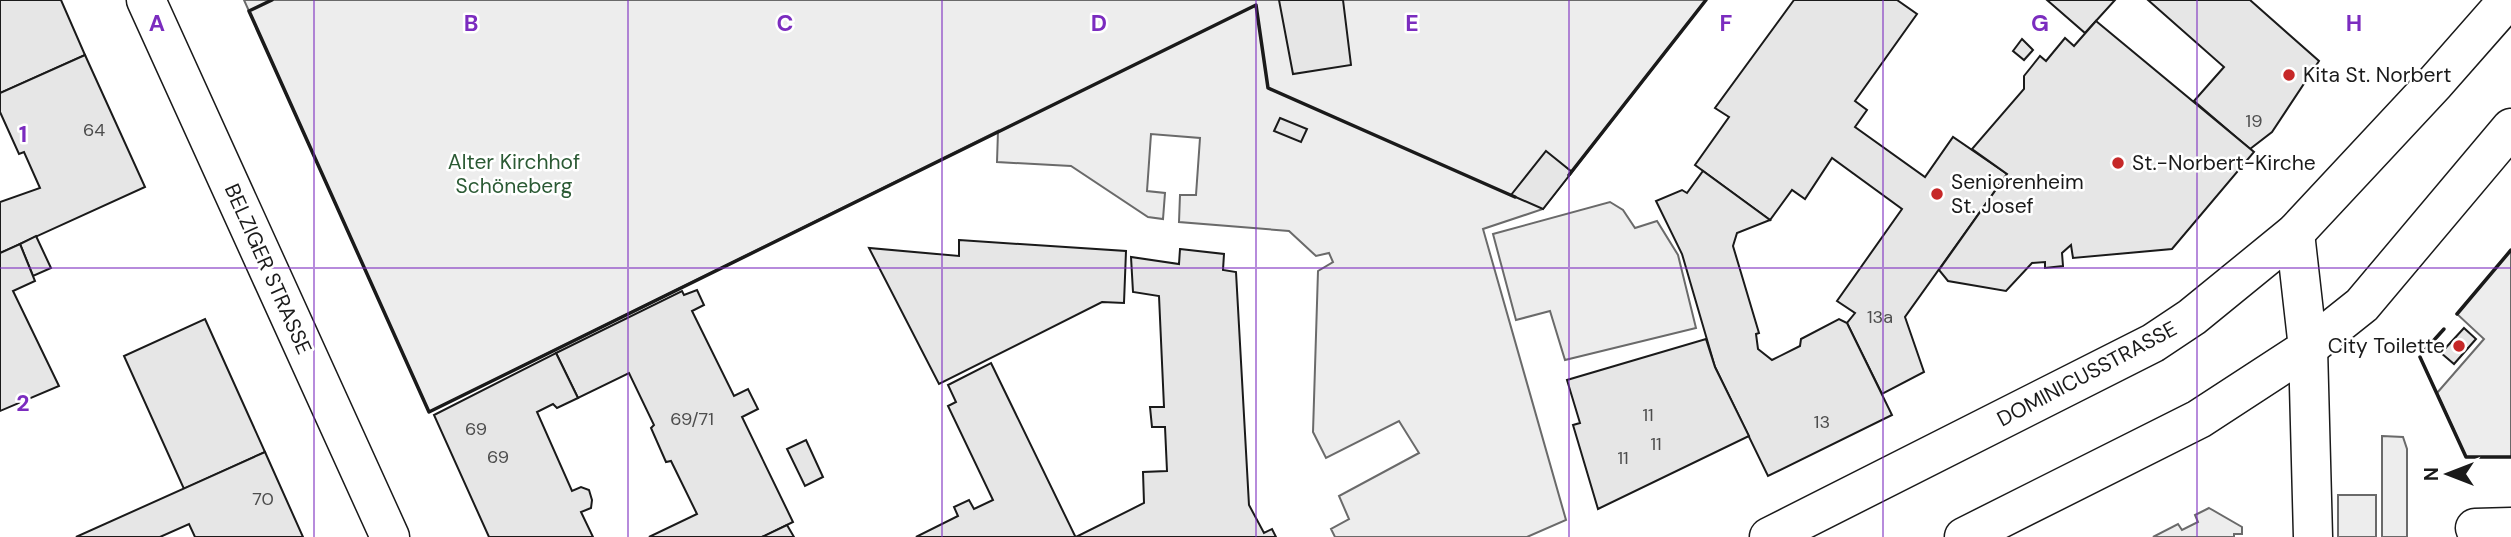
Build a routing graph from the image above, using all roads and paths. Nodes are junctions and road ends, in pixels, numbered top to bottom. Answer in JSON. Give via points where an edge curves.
{"nodes":[{"id":1,"x":146,"y":0,"type":"edge"},
{"id":2,"x":2508,"y":0,"type":"edge"},
{"id":3,"x":2511,"y":128,"type":"edge"},
{"id":4,"x":2295,"y":233,"type":"junction"},
{"id":5,"x":2308,"y":348,"type":"junction"},
{"id":6,"x":390,"y":537,"type":"edge"},
{"id":7,"x":1769,"y":537,"type":"edge"},
{"id":8,"x":1964,"y":537,"type":"edge"},
{"id":9,"x":2313,"y":537,"type":"edge"}],
"edges":[{"from":1,"to":6,"type":"main road","name":"BELZIGER STRASSE"},
{"from":2,"to":4,"type":"main road","name":"DOMINICUSSTRASSE"},
{"from":3,"to":5,"type":"main road","via":[[2362,305]]},
{"from":4,"to":5,"type":"main road"},
{"from":4,"to":7,"type":"main road","name":"DOMINICUSSTRASSE","via":[[2153,343]]},
{"from":5,"to":8,"type":"main road","via":[[2199,419]]},
{"from":5,"to":9,"type":"main road"}]}
